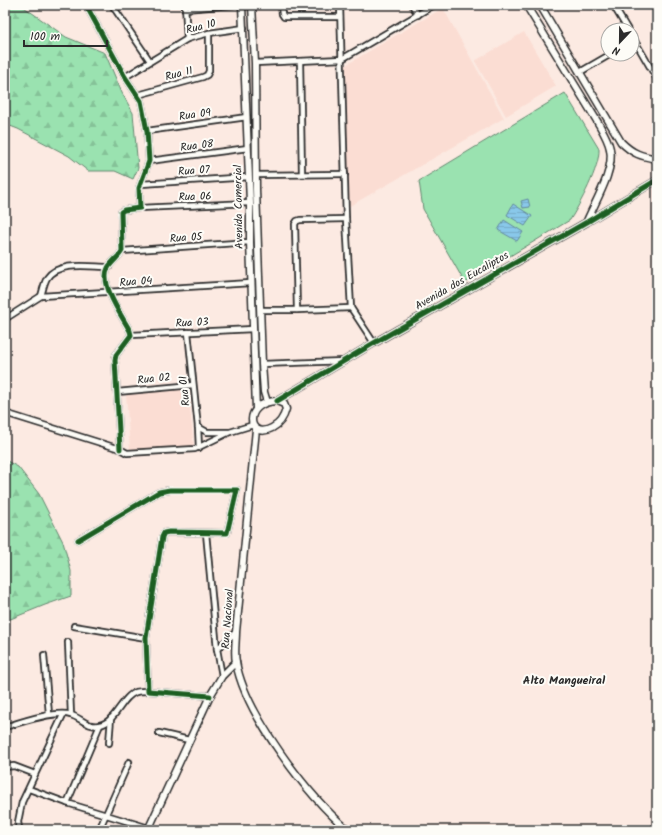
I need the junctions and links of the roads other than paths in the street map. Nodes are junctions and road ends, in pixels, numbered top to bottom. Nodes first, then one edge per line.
1 (86, 5) edge
2 (112, 5) edge
3 (232, 5) edge
4 (242, 5) edge
5 (252, 5) edge
6 (281, 5) edge
7 (340, 5) edge
8 (412, 5) edge
9 (434, 5) edge
10 (526, 5) edge
11 (540, 5) edge
12 (613, 5) edge
13 (185, 7) edge
14 (418, 15) junction
15 (340, 17) junction
16 (623, 22) edge
17 (244, 28) junction
18 (209, 33) junction
19 (187, 39) junction
20 (640, 50) edge
21 (342, 59) junction
22 (600, 60) edge
23 (150, 61) junction
24 (300, 61) junction
25 (255, 63) junction
26 (580, 72) junction
27 (125, 77) junction
28 (657, 78) edge
29 (138, 95) junction
30 (606, 116) junction
31 (246, 117) junction
32 (597, 121) junction
33 (147, 131) junction
34 (248, 148) junction
35 (256, 159) junction
36 (657, 159) edge
37 (248, 160) junction
38 (149, 161) junction
39 (302, 174) junction
40 (345, 174) junction
41 (256, 175) junction
42 (249, 177) junction
43 (657, 180) edge
44 (140, 184) junction
45 (256, 189) junction
46 (250, 190) junction
47 (250, 203) junction
48 (140, 208) junction
49 (346, 219) junction
50 (586, 222) junction
51 (250, 242) junction
52 (122, 251) junction
53 (108, 267) junction
54 (251, 283) junction
55 (108, 293) junction
56 (41, 296) junction
57 (351, 308) junction
58 (261, 310) junction
59 (297, 310) junction
60 (5, 319) edge
61 (253, 329) junction
62 (188, 332) junction
63 (131, 335) junction
64 (374, 343) junction
65 (345, 361) junction
66 (262, 364) junction
67 (194, 384) junction
68 (295, 391) junction
69 (117, 392) junction
70 (277, 401) junction
71 (267, 402) junction
72 (256, 409) junction
73 (286, 409) junction
74 (5, 413) edge
75 (198, 427) junction
76 (254, 427) junction
77 (230, 432) junction
78 (264, 432) junction
79 (254, 445) junction
80 (120, 448) junction
81 (199, 448) junction
82 (206, 533) junction
83 (78, 540) dead end
84 (74, 626) dead end
85 (236, 632) junction
86 (146, 638) junction
87 (68, 642) dead end
88 (217, 649) junction
89 (44, 655) dead end
90 (236, 662) junction
91 (222, 676) junction
92 (148, 691) junction
93 (210, 696) junction
94 (49, 714) junction
95 (63, 715) junction
96 (71, 715) junction
97 (112, 718) junction
98 (100, 725) junction
99 (5, 727) edge
100 (159, 733) dead end
101 (189, 740) junction
102 (109, 743) dead end
103 (129, 762) dead end
104 (5, 767) edge
105 (35, 774) junction
106 (29, 789) junction
107 (67, 803) junction
108 (106, 815) junction
109 (19, 828) dead end
110 (148, 829) edge
111 (99, 830) edge
112 (348, 830) edge

1 - 27 street
2 - 23 street
3 - 13 street
4 - 17 street, Avenida Comercial
5 - 25 street, Avenida Comercial
6 - 15 street
7 - 15 street
8 - 14 street
9 - 14 street
10 - 32 street
11 - 26 street
12 - 16 street
13 - 19 street
14 - 21 street
15 - 21 street
17 - 18 street, Rua 10
17 - 31 street, Avenida Comercial
18 - 19 street, Rua 10
18 - 29 street, Rua 11
19 - 23 street, Rua 10
20 - 28 street
21 - 24 street
21 - 40 street
22 - 26 street
23 - 27 street, Rua 10
24 - 25 street
24 - 39 street
25 - 35 street, Avenida Comercial
26 - 30 street
27 - 29 street
29 - 33 street
30 - 32 street
30 - 36 street
31 - 33 street, Rua 09
31 - 34 street, Avenida Comercial
32 - 50 street
33 - 38 street
34 - 37 street, Avenida Comercial
34 - 38 street, Rua 08
35 - 37 street
35 - 41 street, Avenida Comercial
37 - 42 street, Avenida Comercial
38 - 44 street
39 - 40 street
39 - 41 street
40 - 49 street
41 - 45 street, Avenida Comercial
42 - 44 street, Rua 07
42 - 46 street, Avenida Comercial
43 - 50 street, Avenida dos Eucaliptos
44 - 48 street
45 - 46 street
45 - 58 street, Avenida Comercial
46 - 47 street, Avenida Comercial
47 - 48 street, Rua 06
47 - 51 street, Avenida Comercial
48 - 52 street, Rua 06
49 - 57 street
49 - 59 street
50 - 64 street, Avenida dos Eucaliptos
51 - 52 street, Rua 05
51 - 54 street, Avenida Comercial
52 - 53 street
53 - 55 street
53 - 56 street
54 - 55 street, Rua 04
54 - 61 street, Avenida Comercial
55 - 56 street, Rua 04
55 - 63 street
56 - 60 street
57 - 59 street
57 - 64 street
58 - 59 street
58 - 66 street, Avenida Comercial
61 - 62 street, Rua 03
61 - 72 street, Avenida Comercial
62 - 63 street, Rua 03
62 - 67 street, Rua 01
63 - 69 street
64 - 65 street, Avenida dos Eucaliptos
65 - 66 street
65 - 68 street, Avenida dos Eucaliptos
66 - 71 street, Avenida Comercial
67 - 69 street, Rua 02
67 - 75 street, Rua 01
68 - 70 street, Avenida dos Eucaliptos
68 - 73 street
69 - 80 street
70 - 71 street
70 - 73 street
71 - 72 street
72 - 76 street
73 - 78 street
74 - 80 street
75 - 77 street
75 - 81 street, Rua 01
76 - 77 street
76 - 78 street
76 - 79 street, Rua Nacional
77 - 81 street
78 - 79 street
79 - 85 street, Rua Nacional
80 - 81 street
82 - 83 street
82 - 86 street
82 - 88 street
84 - 86 street
85 - 88 street
85 - 90 street, Rua Nacional
86 - 92 street
87 - 96 street
88 - 91 street
89 - 94 street
90 - 91 street
90 - 112 street, Rua Nacional
91 - 93 street
92 - 93 street
92 - 97 street
93 - 101 street
94 - 95 street
94 - 99 street
95 - 96 street
95 - 105 street
96 - 98 street
97 - 98 street
97 - 102 street
98 - 107 street
100 - 101 street
101 - 110 street
103 - 108 street
104 - 105 street
105 - 106 street
106 - 107 street
106 - 109 street
107 - 108 street
108 - 110 street
108 - 111 street

